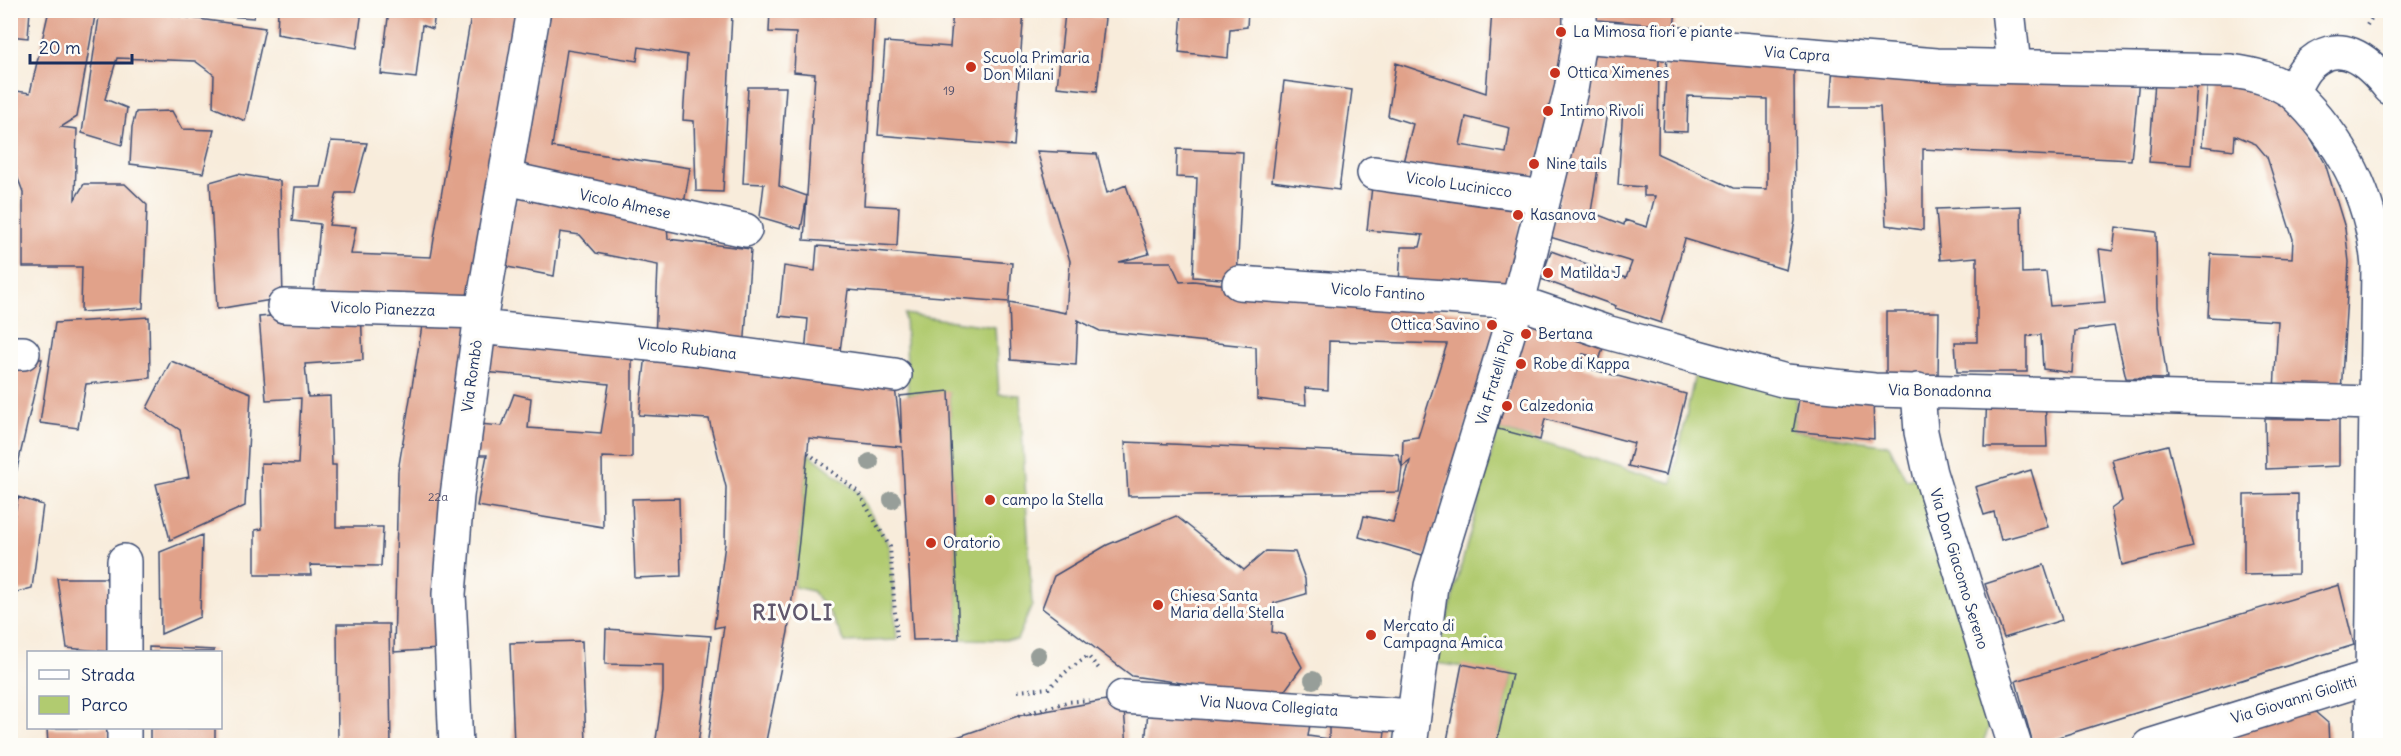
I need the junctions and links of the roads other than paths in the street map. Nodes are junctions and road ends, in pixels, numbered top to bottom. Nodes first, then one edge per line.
1 (534, 10) edge
2 (2008, 10) edge
3 (1580, 23) edge
4 (2014, 66) junction
5 (2391, 88) edge
6 (2292, 92) junction
7 (1374, 173) dead end
8 (506, 178) junction
9 (1544, 197) junction
10 (2377, 199) edge
11 (745, 230) dead end
12 (1239, 283) dead end
13 (1518, 302) junction
14 (284, 306) dead end
15 (480, 319) junction
16 (895, 375) dead end
17 (1918, 390) junction
18 (2374, 403) junction
19 (124, 561) dead end
20 (124, 651) edge
21 (2370, 677) junction
22 (1123, 697) road end
23 (124, 729) edge
24 (1412, 731) edge
25 (124, 746) edge
26 (456, 746) edge
27 (2014, 746) edge
28 (2149, 746) edge
29 (2371, 746) edge

1 - 8 street, Via Rombò
2 - 4 street
3 - 4 street, Via Capra
3 - 9 street, Via Fratelli Piol
4 - 6 street, Via Capra
5 - 6 street
6 - 10 street, Via Capra
7 - 9 street, Vicolo Lucinicco
8 - 11 street, Vicolo Almese
8 - 15 street, Via Rombò
9 - 13 street, Via Fratelli Piol
10 - 18 street, Via Capra
12 - 13 street, Vicolo Fantino
13 - 17 street, Via Bonadonna
13 - 24 street, Via Fratelli Piol
14 - 15 street, Vicolo Pianezza
15 - 16 street, Vicolo Rubiana
15 - 26 street, Via Rombò
17 - 18 street, Via Bonadonna
17 - 27 street, Via Don Giacomo Sereno
18 - 21 street, Via Capra
19 - 20 street
21 - 28 street, Via Giovanni Giolitti
21 - 29 street, Via Capra
22 - 24 street, Via Nuova Collegiata
23 - 25 street

